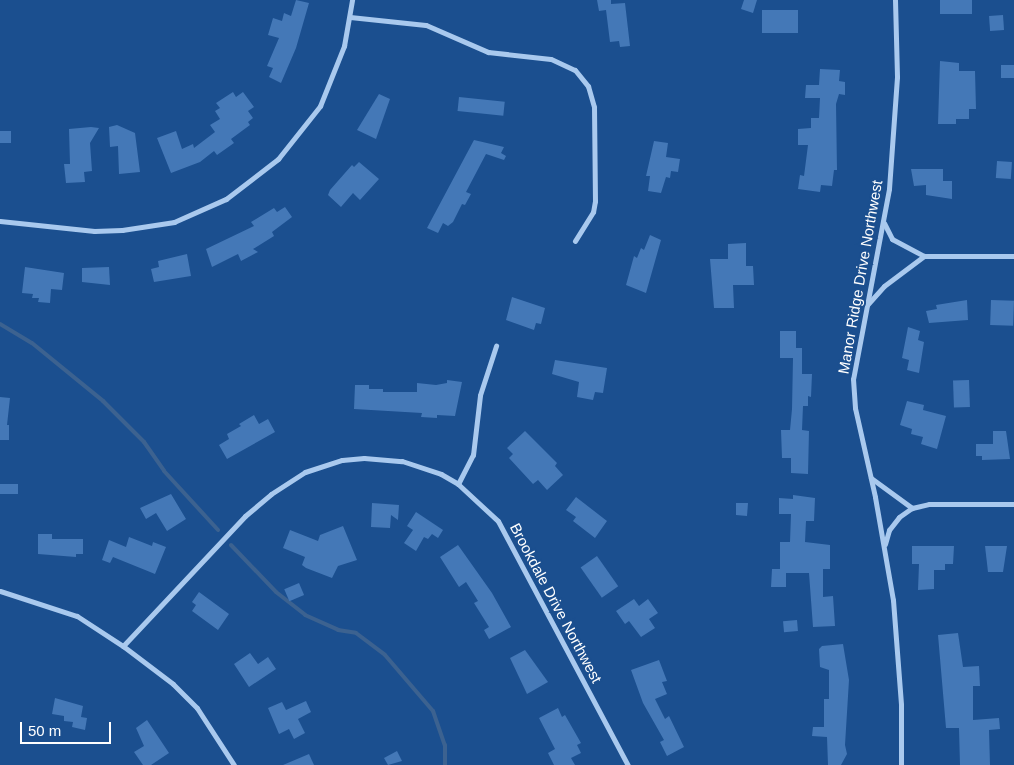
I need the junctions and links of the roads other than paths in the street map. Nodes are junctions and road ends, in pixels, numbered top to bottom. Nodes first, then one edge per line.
1 (352, 0) edge
2 (895, 0) edge
3 (350, 17) junction
4 (0, 221) edge
5 (884, 223) junction
6 (574, 241) dead end
7 (924, 256) junction
8 (1014, 256) edge
9 (866, 306) junction
10 (496, 346) dead end
11 (871, 478) junction
12 (458, 484) junction
13 (1014, 504) edge
14 (912, 508) junction
15 (885, 546) junction
16 (0, 591) edge
17 (123, 646) junction
18 (234, 765) edge
19 (628, 765) edge
20 (900, 765) edge

1 - 3 street
2 - 5 street, Manor Ridge Drive Northwest
3 - 4 street
3 - 6 street
5 - 7 street
5 - 9 street, Manor Ridge Drive Northwest
7 - 8 street
7 - 9 street
9 - 11 street, Manor Ridge Drive Northwest
10 - 12 street
11 - 14 street
11 - 15 street, Manor Ridge Drive Northwest
12 - 17 street, Brookdale Drive Northwest
12 - 19 street, Brookdale Drive Northwest
13 - 14 street
14 - 15 street
15 - 20 street, Manor Ridge Drive Northwest
16 - 17 street
17 - 18 street

